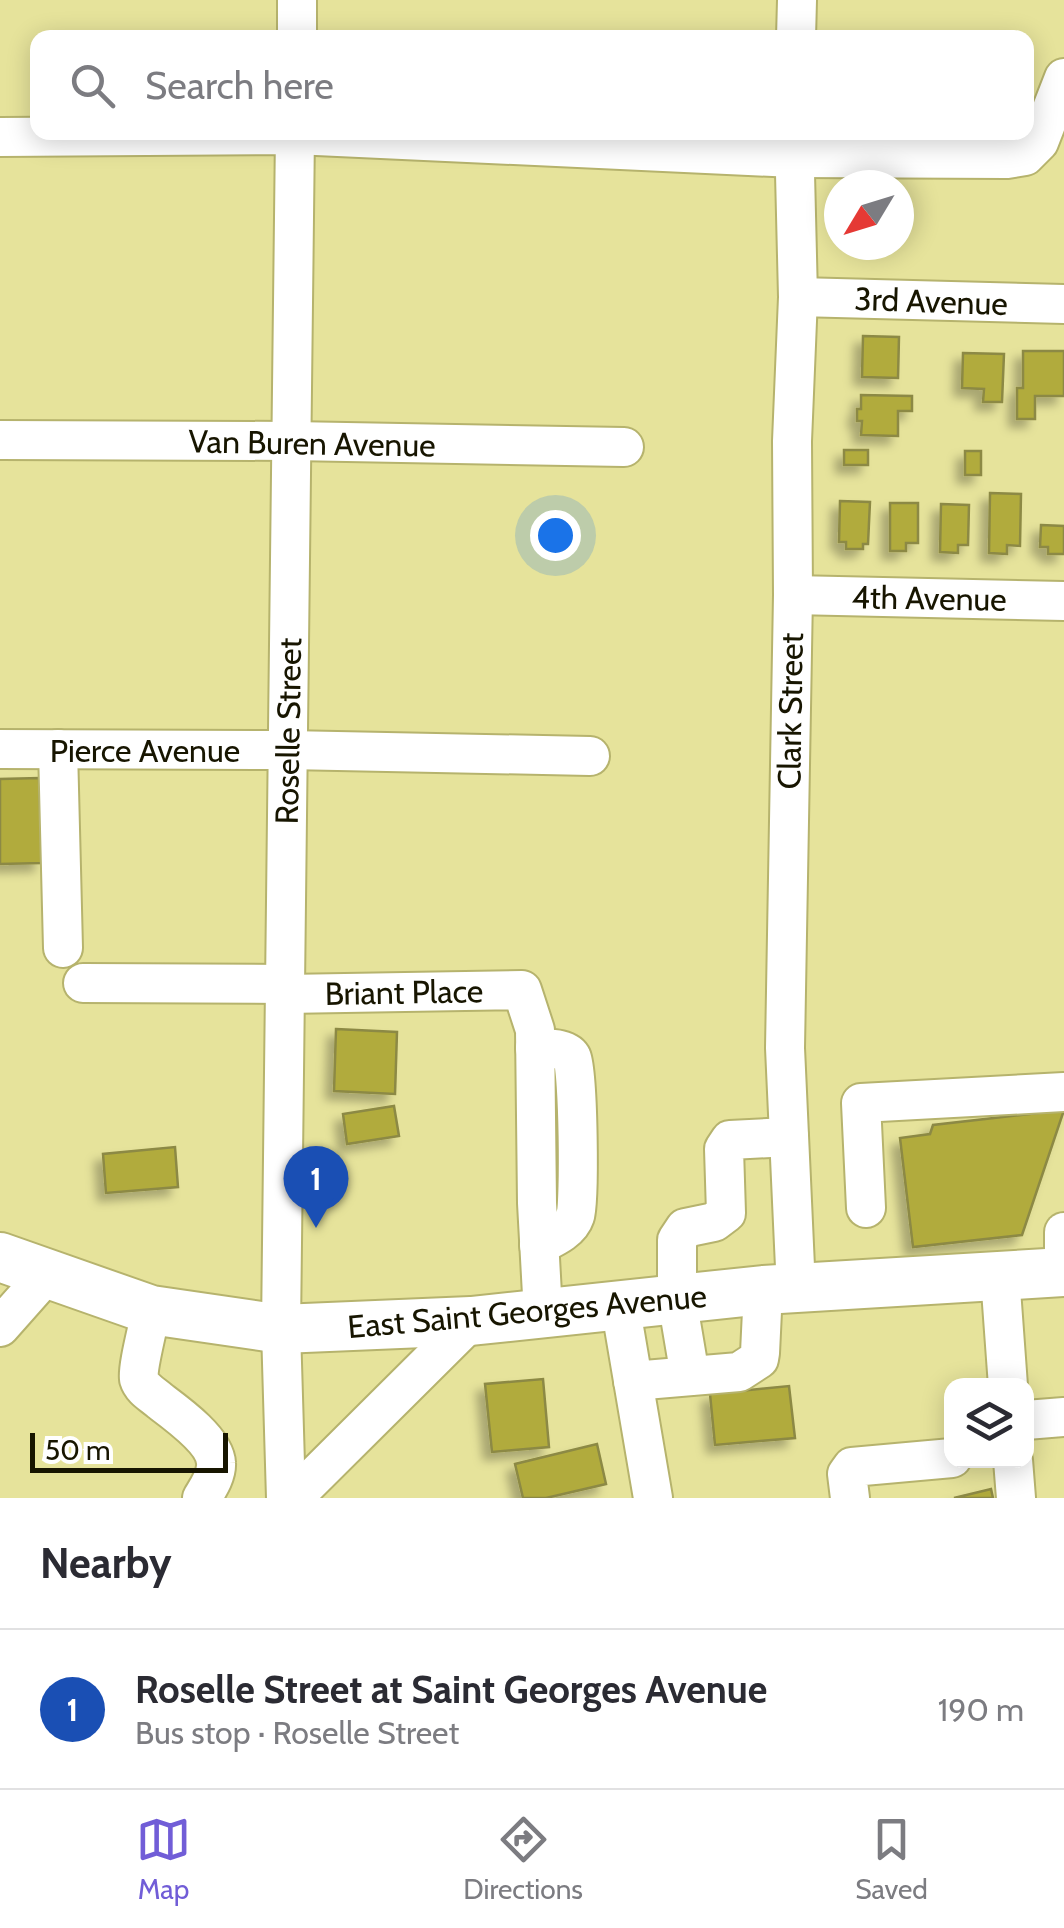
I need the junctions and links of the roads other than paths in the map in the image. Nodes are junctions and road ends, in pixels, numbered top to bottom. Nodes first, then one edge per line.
1 (297, 0) edge
2 (797, 0) edge
3 (296, 30) edge
4 (796, 30) edge
5 (1064, 78) edge
6 (0, 137) edge
7 (30, 137) edge
8 (296, 140) edge
9 (568, 140) edge
10 (794, 145) edge
11 (798, 297) junction
12 (1064, 304) edge
13 (0, 440) edge
14 (292, 441) junction
15 (624, 448) dead end
16 (793, 595) junction
17 (1064, 601) edge
18 (0, 749) edge
19 (58, 749) junction
20 (288, 750) junction
21 (590, 756) dead end
22 (63, 948) dead end
23 (83, 983) dead end
24 (285, 989) junction
25 (1064, 1092) edge
26 (789, 1137) junction
27 (866, 1208) dead end
28 (1064, 1232) edge
29 (0, 1257) edge
30 (1064, 1261) edge
31 (1064, 1272) edge
32 (47, 1274) junction
33 (1000, 1276) junction
34 (780, 1290) junction
35 (677, 1299) junction
36 (620, 1304) junction
37 (152, 1310) junction
38 (543, 1312) junction
39 (471, 1321) junction
40 (0, 1327) edge
41 (281, 1329) junction
42 (690, 1376) junction
43 (1007, 1378) edge
44 (633, 1382) junction
45 (1064, 1417) edge
46 (1034, 1419) edge
47 (944, 1459) edge
48 (1014, 1468) edge
49 (202, 1498) edge
50 (286, 1498) edge
51 (294, 1498) edge
52 (653, 1498) edge
53 (850, 1498) edge
54 (1016, 1498) edge

1 - 3 street
2 - 4 street
5 - 10 street
6 - 7 street
8 - 14 street, Roselle Street
9 - 10 street
10 - 11 street, Clark Street
11 - 12 street, 3rd Avenue
11 - 16 street, Clark Street
13 - 14 street, Van Buren Avenue
14 - 15 street, Van Buren Avenue
14 - 20 street, Roselle Street
16 - 17 street, 4th Avenue
16 - 26 street, Clark Street
18 - 19 street, Pierce Avenue
19 - 20 street, Pierce Avenue
19 - 22 street
20 - 21 street, Pierce Avenue
20 - 24 street, Roselle Street
23 - 24 street, Briant Place
24 - 38 street, Briant Place
24 - 41 street, Roselle Street
25 - 27 street
26 - 34 street, Clark Street
26 - 35 street
28 - 30 street
29 - 32 main road, East Saint Georges Avenue
31 - 33 main road, East Saint Georges Avenue
32 - 37 main road, East Saint Georges Avenue
32 - 40 street
33 - 34 main road, East Saint Georges Avenue
33 - 43 street
34 - 35 main road, East Saint Georges Avenue
34 - 42 street, Clark Street
35 - 36 main road, East Saint Georges Avenue
35 - 42 street
36 - 38 main road, East Saint Georges Avenue
36 - 44 street
37 - 41 main road, East Saint Georges Avenue
37 - 49 street
38 - 39 main road, East Saint Georges Avenue
39 - 41 main road, East Saint Georges Avenue
39 - 51 street
41 - 50 street, Roselle Street
42 - 44 street
44 - 52 street
45 - 46 street
47 - 53 street
48 - 54 street

